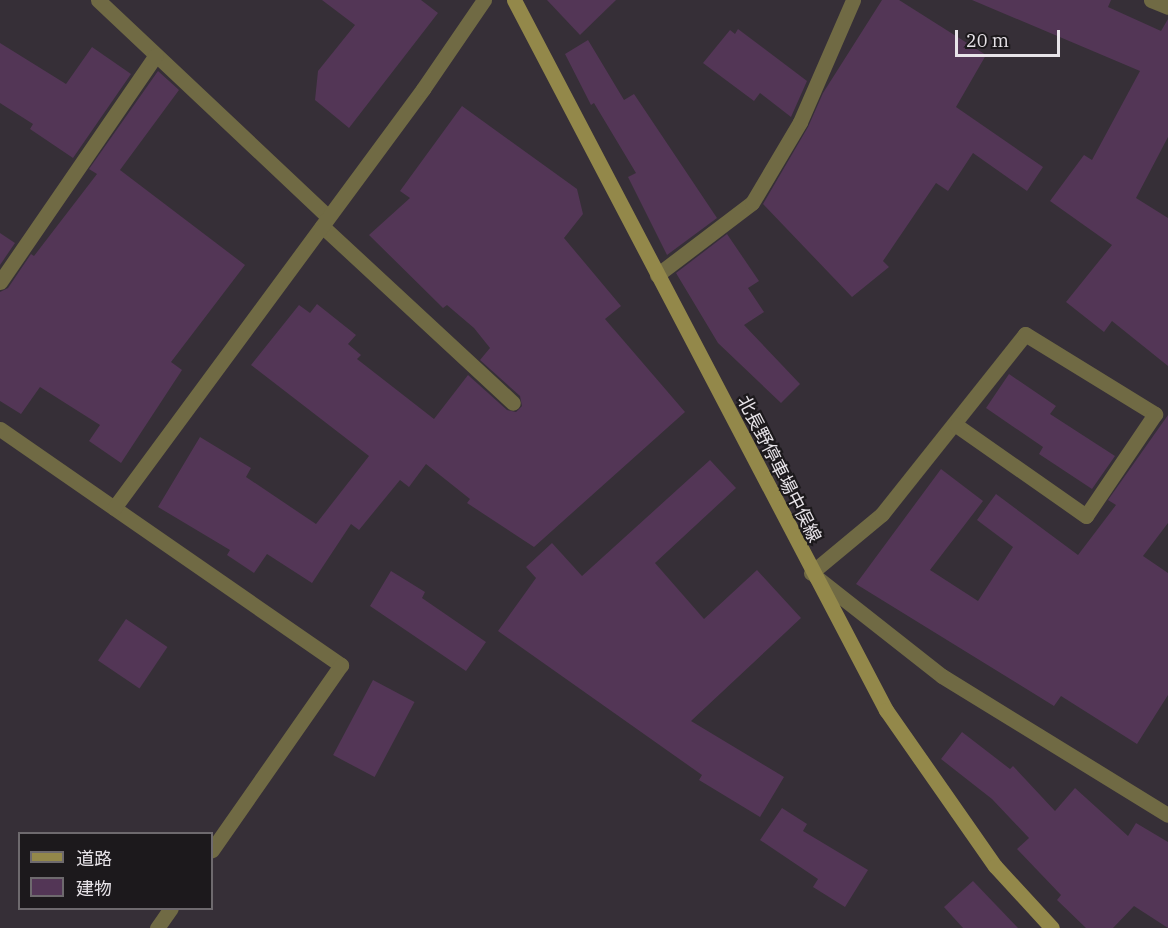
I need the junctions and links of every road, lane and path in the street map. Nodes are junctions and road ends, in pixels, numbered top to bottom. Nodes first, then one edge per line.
1 (98, 0) edge
2 (483, 0) edge
3 (514, 0) edge
4 (854, 0) edge
5 (1151, 0) edge
6 (1168, 7) edge
7 (156, 55) junction
8 (325, 222) junction
9 (657, 275) junction
10 (0, 282) edge
11 (513, 403) dead end
12 (956, 425) junction
13 (0, 429) edge
14 (114, 508) junction
15 (811, 573) junction
16 (1168, 815) edge
17 (213, 849) edge
18 (170, 910) edge
19 (157, 928) edge
20 (1052, 928) edge

1 - 7 street
2 - 8 street
3 - 9 main road, 北長野停車場中俣線
4 - 9 street
5 - 6 street
7 - 8 street
7 - 10 street
8 - 11 street
8 - 14 street
9 - 15 main road, 北長野停車場中俣線
12 - 12 street
12 - 15 street
13 - 14 street
14 - 17 street
15 - 16 street
15 - 20 main road, 北長野停車場中俣線
18 - 19 street

